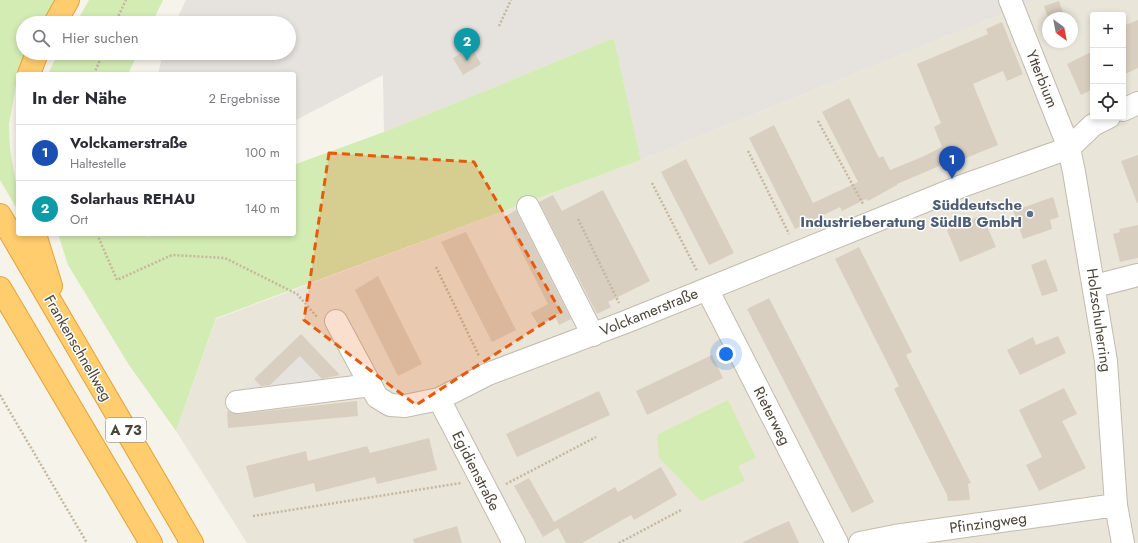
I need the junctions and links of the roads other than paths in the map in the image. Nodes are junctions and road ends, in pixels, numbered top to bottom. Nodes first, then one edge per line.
1 (68, 0) edge
2 (1012, 4) edge
3 (59, 16) edge
4 (34, 60) edge
5 (30, 72) edge
6 (1138, 102) edge
7 (1126, 108) edge
8 (1103, 120) edge
9 (1069, 148) junction
10 (528, 207) dead end
11 (0, 216) edge
12 (36, 236) edge
13 (1138, 275) edge
14 (1095, 286) junction
15 (0, 288) edge
16 (707, 289) junction
17 (0, 308) edge
18 (60, 318) junction
19 (336, 321) road end
20 (593, 335) junction
21 (46, 366) junction
22 (371, 385) junction
23 (439, 399) junction
24 (237, 402) dead end
25 (1116, 505) junction
26 (896, 540) edge
27 (151, 543) edge
28 (192, 543) edge
29 (514, 543) edge
30 (837, 543) edge
31 (860, 543) edge
32 (1123, 543) edge

1 - 3 highway
2 - 9 street, Ytterbium
4 - 5 highway
6 - 7 street
8 - 9 street
9 - 14 street, Holzschuherring
9 - 16 street, Volckamerstraße
10 - 20 street
11 - 18 highway, Frankenschnellweg / A 73
12 - 18 highway
13 - 14 street
14 - 25 street, Holzschuherring
15 - 21 highway, A 73
16 - 20 street, Volckamerstraße
16 - 30 street, Rieterweg
17 - 21 highway
18 - 28 highway, Frankenschnellweg / A 73
19 - 22 street, Volckamerstraße
20 - 23 street, Volckamerstraße
21 - 27 highway, A 73
22 - 23 street, Volckamerstraße
22 - 24 street
23 - 29 street, Egidienstraße
25 - 26 street, Pfinzingweg
25 - 32 street, Holzschuherring
26 - 31 street, Pfinzingweg

